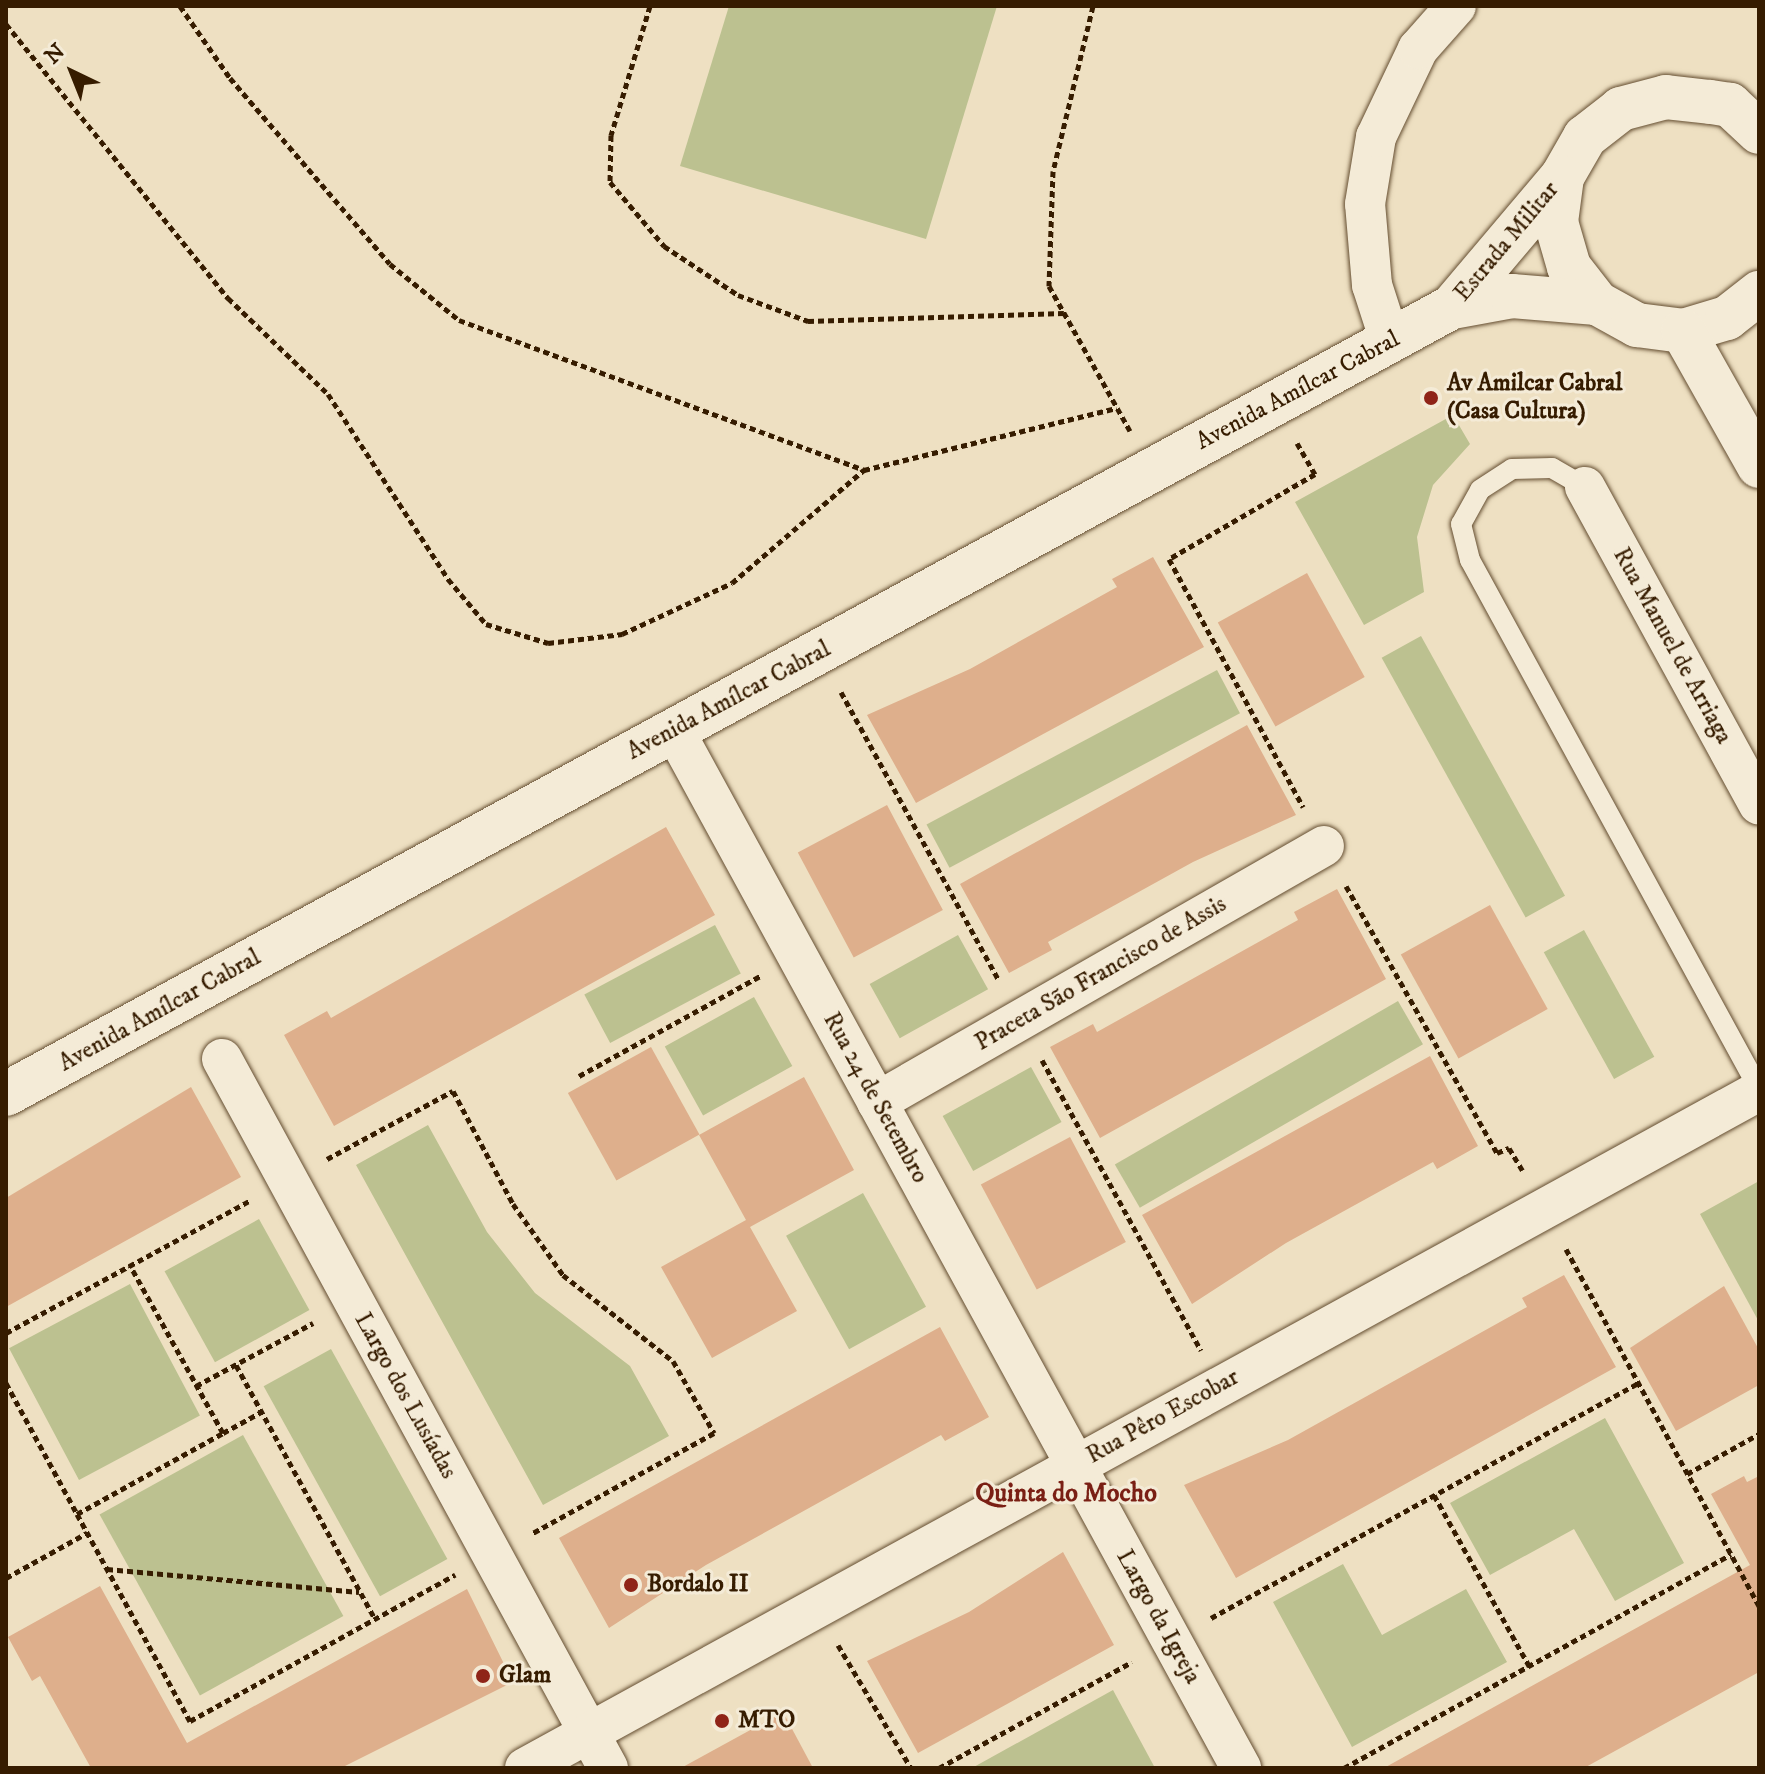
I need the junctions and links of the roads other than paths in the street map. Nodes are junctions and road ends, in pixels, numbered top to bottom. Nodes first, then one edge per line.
1 (1456, 6) edge
2 (1749, 114) edge
3 (1562, 177) junction
4 (1759, 293) edge
5 (1597, 303) junction
6 (1452, 307) junction
7 (1683, 331) junction
8 (1390, 341) junction
9 (1759, 466) edge
10 (1585, 487) joint
11 (674, 730) junction
12 (1759, 805) edge
13 (1324, 846) road end
14 (222, 1059) dead end
15 (1759, 1090) edge
16 (6, 1094) edge
17 (877, 1102) junction
18 (1075, 1465) junction
19 (588, 1733) junction
20 (525, 1768) edge
21 (608, 1768) edge
22 (1241, 1768) edge

1 - 8 street
2 - 3 street
3 - 5 street
3 - 6 street, Estrada Militar
4 - 7 street
5 - 6 street, Estrada Militar
5 - 7 street
6 - 8 street, Avenida Amílcar Cabral
7 - 9 street
8 - 11 street, Avenida Amílcar Cabral
10 - 12 street, Rua Manuel de Arriaga
10 - 15 lane
11 - 16 street, Avenida Amílcar Cabral
11 - 17 street, Rua 24 de Setembro
13 - 17 street, Praceta São Francisco de Assis
14 - 19 street, Largo dos Lusíadas
15 - 18 street, Rua Pêro Escobar
17 - 18 street, Rua 24 de Setembro
18 - 19 street, Rua Pêro Escobar
18 - 22 street, Largo da Igreja
19 - 20 street, Rua Pêro Escobar
19 - 21 street, Largo dos Lusíadas

